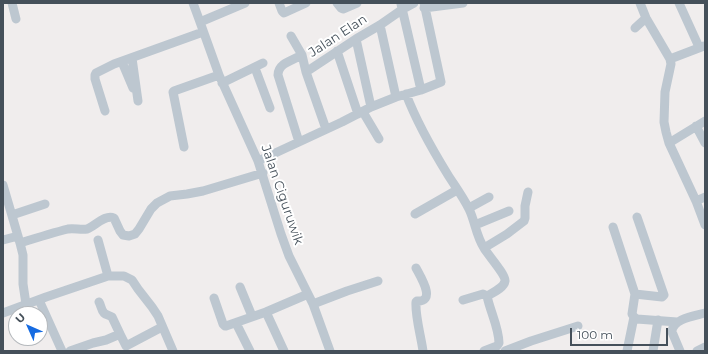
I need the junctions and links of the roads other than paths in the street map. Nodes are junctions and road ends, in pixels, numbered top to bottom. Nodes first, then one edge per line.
1 (12, 3) edge
2 (193, 3) edge
3 (245, 3) edge
4 (279, 3) edge
5 (306, 3) edge
6 (336, 3) edge
7 (357, 3) edge
8 (414, 3) edge
9 (457, 3) edge
10 (464, 3) edge
11 (640, 3) edge
12 (679, 3) edge
13 (436, 4) edge
14 (424, 5) edge
15 (402, 6) edge
16 (16, 18) dead end
17 (646, 18) junction
18 (200, 22) junction
19 (380, 25) junction
20 (635, 28) dead end
21 (203, 32) junction
22 (290, 36) dead end
23 (356, 39) junction
24 (702, 47) edge
25 (337, 51) junction
26 (302, 55) junction
27 (132, 58) junction
28 (670, 59) junction
29 (122, 62) junction
30 (306, 72) junction
31 (220, 79) junction
32 (421, 90) junction
33 (406, 94) junction
34 (396, 97) junction
35 (270, 108) dead end
36 (105, 111) dead end
37 (364, 111) junction
38 (705, 121) edge
39 (696, 126) junction
40 (326, 129) junction
41 (379, 139) dead end
42 (298, 142) junction
43 (669, 142) junction
44 (705, 143) edge
45 (184, 147) dead end
46 (258, 161) junction
47 (263, 173) junction
48 (3, 185) edge
49 (457, 190) junction
50 (528, 192) dead end
51 (489, 197) dead end
52 (705, 197) edge
53 (696, 201) junction
54 (45, 204) dead end
55 (469, 208) junction
56 (509, 211) dead end
57 (415, 214) dead end
58 (12, 215) junction
59 (637, 217) dead end
60 (475, 225) junction
61 (705, 225) edge
62 (613, 227) dead end
63 (3, 240) edge
64 (19, 240) junction
65 (98, 240) dead end
66 (484, 248) junction
67 (416, 268) dead end
68 (108, 276) junction
69 (378, 281) dead end
70 (240, 287) dead end
71 (308, 294) junction
72 (635, 294) junction
73 (487, 296) junction
74 (214, 298) dead end
75 (38, 300) junction
76 (463, 300) dead end
77 (99, 302) dead end
78 (26, 304) junction
79 (313, 304) junction
80 (266, 312) junction
81 (3, 313) edge
82 (705, 313) edge
83 (252, 316) junction
84 (634, 317) junction
85 (658, 320) junction
86 (236, 322) junction
87 (675, 324) junction
88 (578, 326) dead end
89 (162, 327) junction
90 (120, 334) junction
91 (655, 336) junction
92 (705, 347) edge
93 (125, 348) edge
94 (497, 349) edge
95 (62, 351) edge
96 (70, 351) edge
97 (173, 351) edge
98 (250, 351) edge
99 (284, 351) edge
100 (330, 351) edge
101 (423, 351) edge
102 (484, 351) edge
103 (506, 351) edge
104 (627, 351) edge
105 (653, 351) edge
106 (680, 351) edge
107 (697, 351) edge

1 - 16 street
2 - 18 street, Jalan Ciguruwik
3 - 18 street
4 - 5 street
6 - 7 street
8 - 15 street, Jalan Elan
9 - 10 street
9 - 13 street
11 - 17 street
12 - 24 street
13 - 14 street
14 - 32 street
15 - 19 street, Jalan Elan
15 - 32 street
17 - 20 street
17 - 28 street
18 - 21 street, Jalan Ciguruwik
19 - 23 street, Jalan Elan
19 - 34 street
21 - 27 street
21 - 31 street, Jalan Ciguruwik
22 - 26 street
23 - 25 street, Jalan Elan
23 - 37 street
24 - 28 street
25 - 30 street, Jalan Elan
25 - 37 street
26 - 30 street
26 - 42 street
27 - 29 street
27 - 29 street
28 - 43 street
29 - 36 street
30 - 40 street, Jalan Elan
31 - 35 street
31 - 45 street
31 - 46 street, Jalan Ciguruwik
32 - 33 street
33 - 34 street
33 - 49 street
34 - 37 street
37 - 40 street
37 - 41 street
38 - 39 street
39 - 43 street
39 - 44 street
40 - 42 street
42 - 46 street
43 - 53 street
46 - 47 street, Jalan Ciguruwik
47 - 64 street
47 - 71 street, Jalan Ciguruwik
48 - 58 street
49 - 55 street
49 - 57 street
50 - 66 street
51 - 55 street
52 - 53 street
53 - 61 street
54 - 58 street
55 - 60 street
56 - 60 street
58 - 64 street
59 - 72 street
60 - 66 street
62 - 72 street
63 - 64 street
64 - 78 street
65 - 68 street
66 - 73 street
67 - 101 street
68 - 75 street
68 - 89 street
69 - 79 street
70 - 83 street
71 - 79 street, Jalan Ciguruwik
71 - 80 street
72 - 84 street
73 - 76 street
73 - 94 street
74 - 86 street
75 - 78 street
75 - 95 street
77 - 90 street
78 - 81 street
79 - 100 street, Jalan Ciguruwik
80 - 83 street
80 - 99 street
82 - 87 street
83 - 86 street
84 - 85 street
84 - 104 street
85 - 87 street
85 - 91 street
86 - 98 street
87 - 91 street
87 - 106 street
88 - 103 street
89 - 93 street
89 - 97 street
90 - 93 street
90 - 96 street
91 - 105 street
92 - 107 street
94 - 102 street

